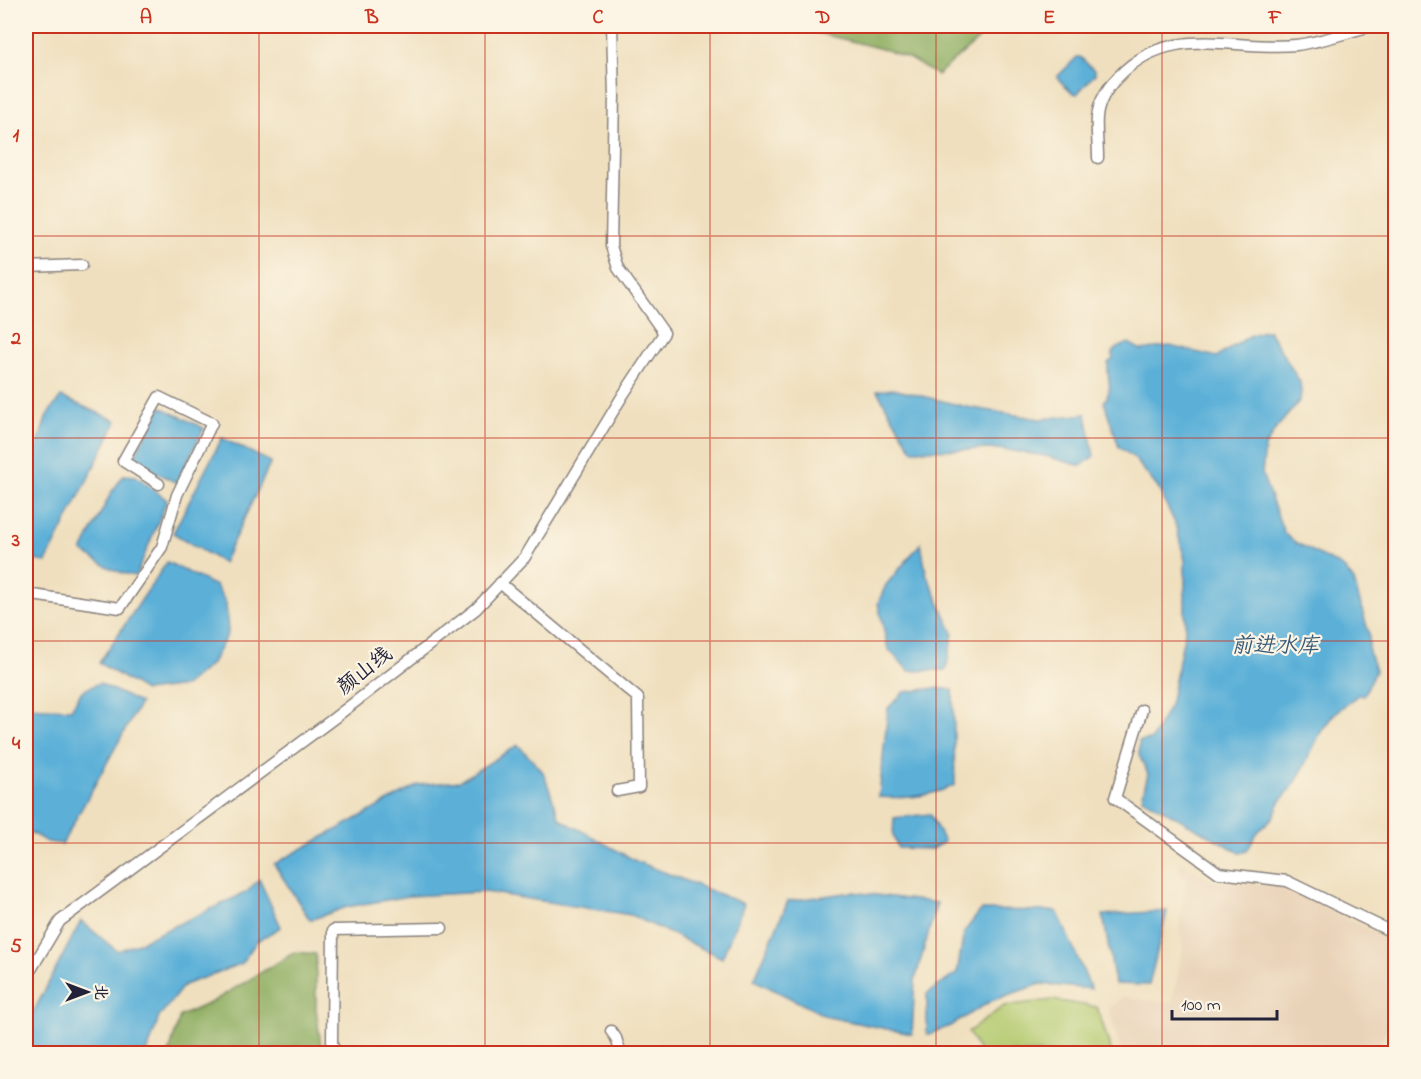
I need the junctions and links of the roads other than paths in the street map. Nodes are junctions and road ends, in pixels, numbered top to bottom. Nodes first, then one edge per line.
1 (612, 26) edge
2 (1372, 26) edge
3 (1098, 158) dead end
4 (82, 265) dead end
5 (26, 267) edge
6 (159, 484) dead end
7 (500, 583) junction
8 (26, 594) edge
9 (1142, 710) dead end
10 (617, 791) dead end
11 (442, 928) dead end
12 (1395, 934) edge
13 (26, 978) edge
14 (611, 1031) dead end
15 (337, 1053) edge
16 (621, 1053) edge

1 - 7 street, 颜山线
2 - 3 street
4 - 5 street
6 - 8 street
7 - 10 street
7 - 13 street, 颜山线
9 - 12 street
11 - 15 street
14 - 16 street

